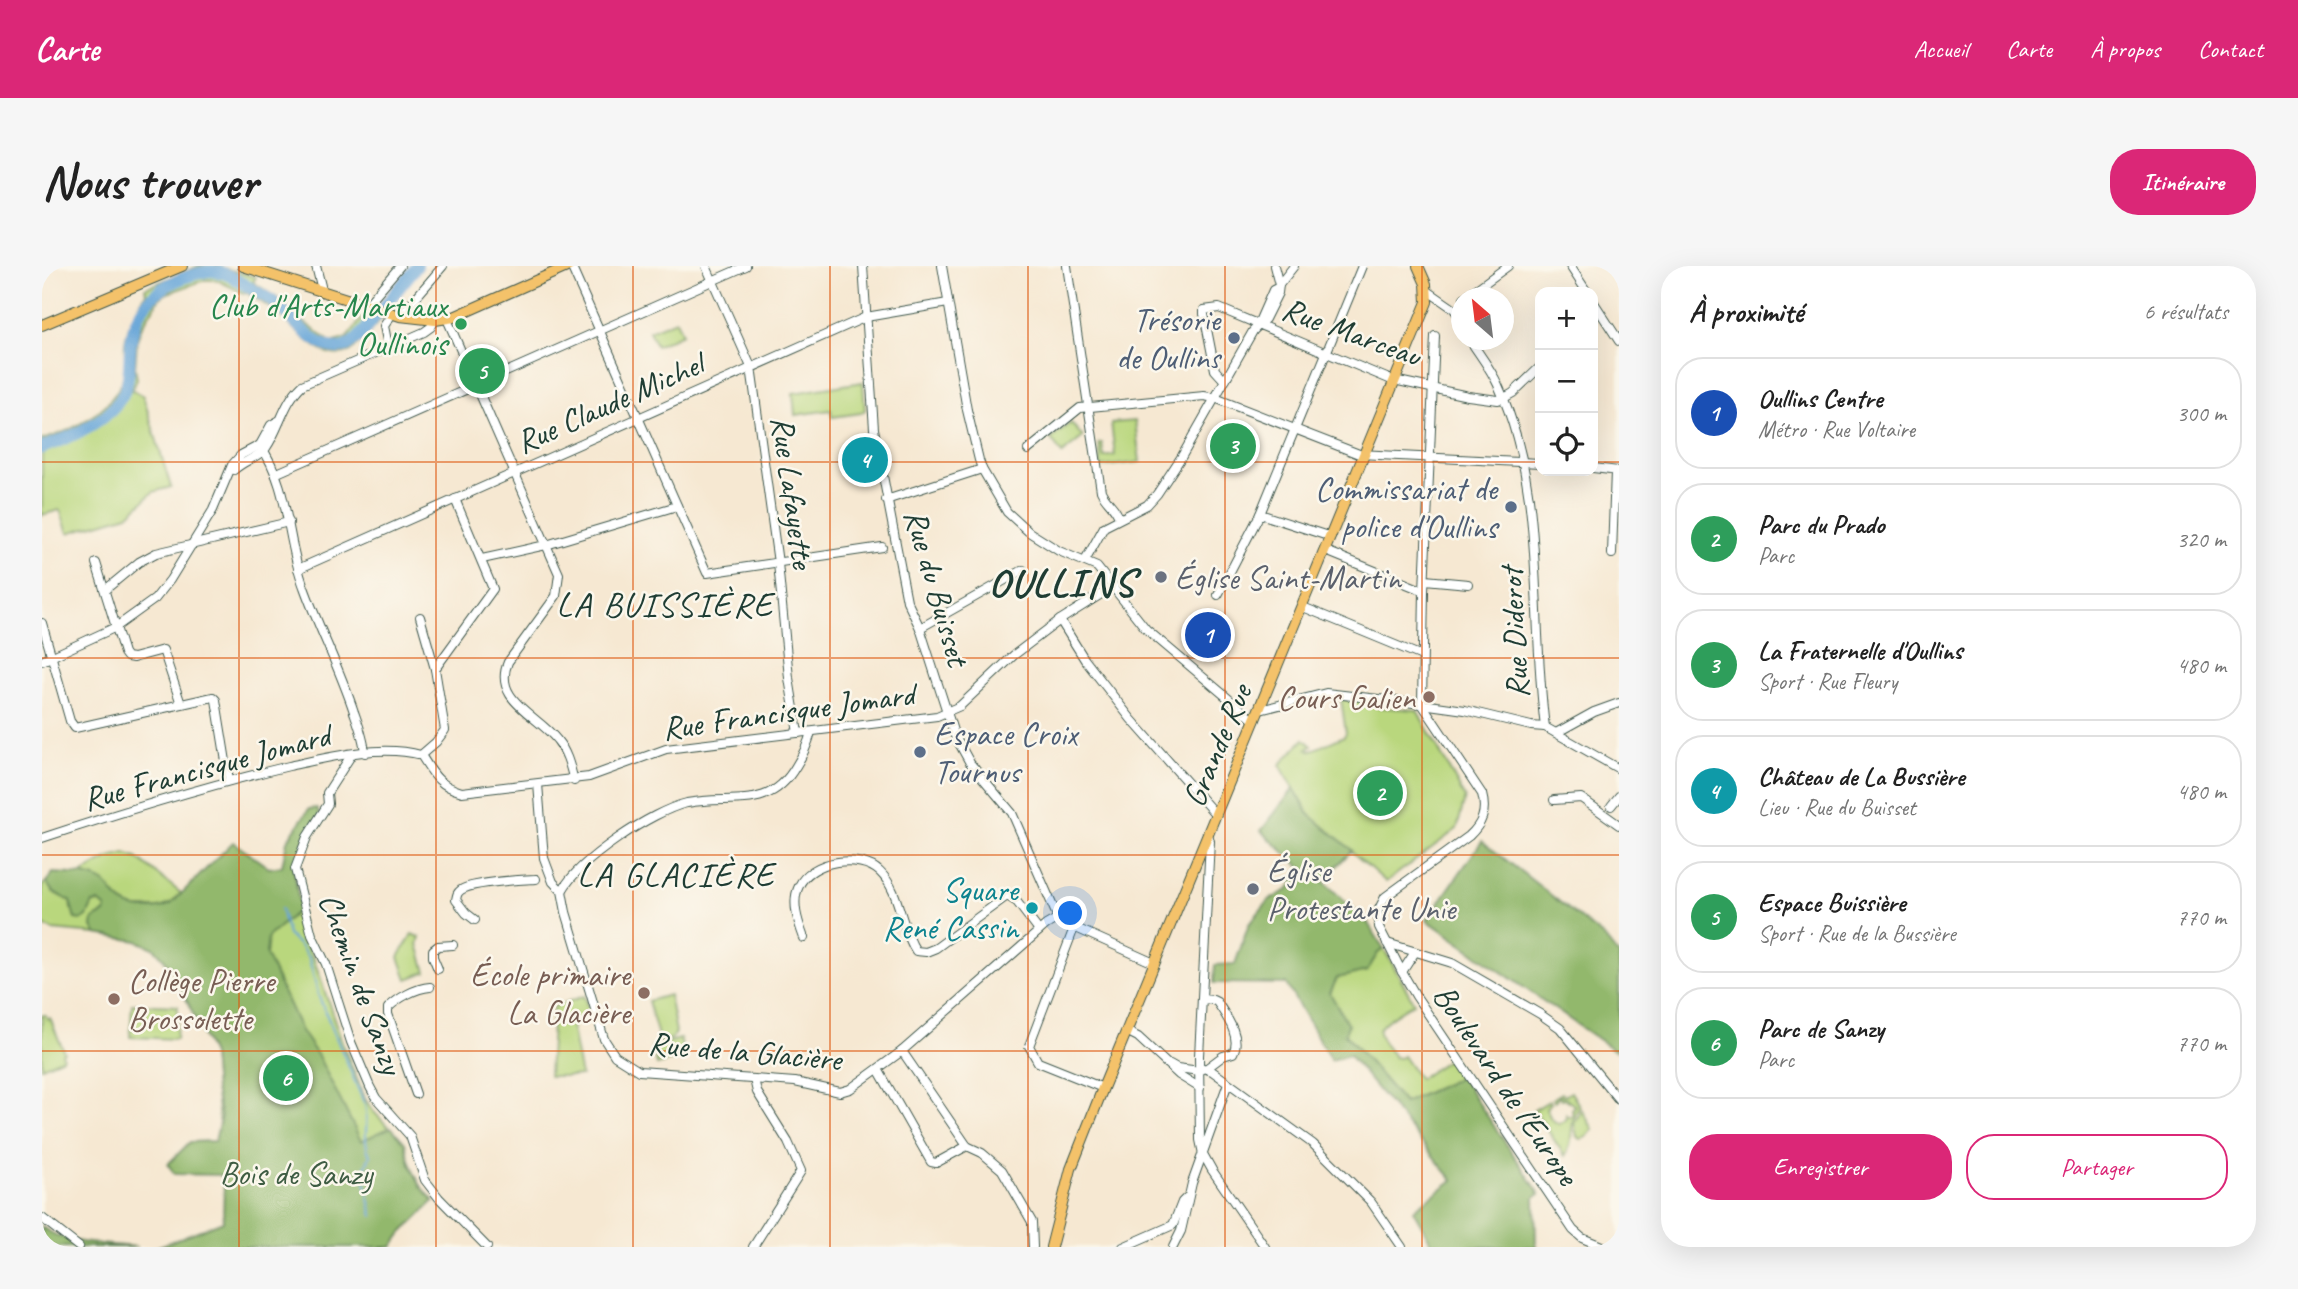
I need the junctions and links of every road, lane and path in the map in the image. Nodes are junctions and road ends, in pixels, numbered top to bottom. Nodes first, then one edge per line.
1 (181, 266) edge
2 (243, 266) edge
3 (317, 266) edge
4 (400, 266) edge
5 (443, 266) edge
6 (570, 266) edge
7 (746, 266) edge
8 (863, 266) edge
9 (942, 266) edge
10 (1067, 266) edge
11 (1274, 266) edge
12 (1294, 266) edge
13 (1362, 266) edge
14 (1508, 266) edge
15 (1570, 266) edge
16 (707, 268) edge
17 (1420, 268) edge
18 (712, 281) junction
19 (1278, 287) junction
20 (1478, 287) edge
21 (1584, 287) edge
22 (322, 290) junction
23 (1428, 291) junction
24 (948, 303) junction
25 (368, 306) junction
26 (1451, 307) edge
27 (393, 314) junction
28 (1598, 315) edge
29 (866, 317) junction
30 (419, 319) junction
31 (447, 319) junction
32 (435, 320) junction
33 (1258, 324) junction
34 (42, 325) edge
35 (600, 331) junction
36 (1435, 336) dead end
37 (410, 337) junction
38 (1619, 341) edge
39 (388, 346) junction
40 (1476, 350) edge
41 (1326, 354) junction
42 (751, 367) junction
43 (1535, 372) edge
44 (1396, 381) junction
45 (1225, 382) junction
46 (475, 385) junction
47 (1433, 388) junction
48 (1215, 398) junction
49 (1504, 398) junction
50 (1087, 407) junction
51 (638, 418) junction
52 (1296, 430) junction
53 (262, 448) junction
54 (1028, 450) dead end
55 (1366, 453) junction
56 (1430, 457) junction
57 (1523, 462) junction
58 (1535, 463) edge
59 (982, 469) junction
60 (1598, 469) edge
61 (1617, 471) edge
62 (514, 472) junction
63 (275, 474) junction
64 (455, 499) junction
65 (886, 500) junction
66 (677, 506) junction
67 (1260, 514) junction
68 (1119, 519) junction
69 (289, 522) junction
70 (1331, 537) junction
71 (191, 545) junction
72 (546, 545) junction
73 (881, 547) dead end
74 (1325, 551) junction
75 (1612, 554) dead end
76 (482, 559) junction
77 (1085, 561) junction
78 (96, 563) dead end
79 (778, 563) junction
80 (298, 569) junction
81 (1023, 570) dead end
82 (1425, 580) junction
83 (1468, 584) dead end
84 (1114, 586) junction
85 (105, 590) junction
86 (1424, 591) junction
87 (1218, 595) dead end
88 (1303, 607) junction
89 (420, 617) dead end
90 (1060, 620) junction
91 (42, 623) edge
92 (116, 627) junction
93 (920, 628) junction
94 (51, 656) junction
95 (1422, 656) junction
96 (42, 661) edge
97 (435, 669) junction
98 (1619, 703) edge
99 (181, 704) junction
100 (1422, 704) junction
101 (1440, 707) junction
102 (1260, 709) junction
103 (946, 714) junction
104 (1255, 721) junction
105 (1435, 724) junction
106 (1545, 727) junction
107 (811, 732) junction
108 (798, 733) junction
109 (1556, 733) junction
110 (365, 753) junction
111 (352, 754) junction
112 (421, 755) junction
113 (1619, 769) edge
114 (229, 780) junction
115 (573, 781) junction
116 (538, 784) junction
117 (1619, 796) edge
118 (1554, 800) dead end
119 (1608, 811) junction
120 (1216, 815) junction
121 (1619, 825) edge
122 (1208, 834) junction
123 (42, 838) edge
124 (536, 879) dead end
125 (562, 891) junction
126 (1058, 918) junction
127 (475, 920) dead end
128 (1074, 928) junction
129 (1039, 932) junction
130 (804, 938) dead end
131 (1387, 943) junction
132 (453, 945) dead end
133 (1415, 951) junction
134 (1154, 963) junction
135 (438, 969) dead end
136 (1402, 972) junction
137 (430, 987) dead end
138 (1202, 999) junction
139 (1126, 1031) junction
140 (902, 1051) junction
141 (1164, 1061) junction
142 (878, 1069) junction
143 (1202, 1069) junction
144 (754, 1079) junction
145 (1228, 1083) junction
146 (1103, 1088) junction
147 (1200, 1088) junction
148 (416, 1094) dead end
149 (1619, 1100) edge
150 (967, 1146) junction
151 (1203, 1154) junction
152 (1188, 1196) junction
153 (42, 1218) edge
154 (79, 1247) edge
155 (486, 1247) edge
156 (754, 1247) edge
157 (1033, 1247) edge
158 (1051, 1247) edge
159 (1123, 1247) edge
160 (1173, 1247) edge
161 (1265, 1247) edge
162 (1402, 1247) edge
163 (1604, 1247) edge

1 - 34 main road
2 - 22 main road
3 - 22 street
4 - 25 street
5 - 27 street
6 - 31 main road
6 - 35 street
7 - 18 street
8 - 29 street, Rue du Buisset
9 - 24 street
10 - 50 street
11 - 19 street
12 - 19 street
13 - 41 street
14 - 20 street
15 - 21 street
16 - 18 street, Rue Lafayette
17 - 23 main road
18 - 35 street
18 - 42 street, Rue Lafayette
19 - 33 street
22 - 25 main road
23 - 26 street
23 - 44 main road, Grande Rue
24 - 29 street, Rue Claude Michel
24 - 59 street
25 - 27 main road
27 - 30 main road
27 - 39 street
28 - 38 street
29 - 42 street, Rue Claude Michel
29 - 65 street, Rue du Buisset
30 - 32 main road
30 - 37 street
31 - 32 main road
31 - 46 street
32 - 37 street
33 - 41 street, Rue Marceau
33 - 45 street
33 - 45 street, Rue Marceau
35 - 46 street
35 - 51 street
36 - 47 street
37 - 39 street
39 - 53 street
40 - 49 street, Rue Diderot
41 - 44 street, Rue Marceau
41 - 52 street
42 - 51 street, Rue Claude Michel
42 - 79 street, Rue Lafayette
43 - 49 street
44 - 47 street, Rue Marceau
44 - 55 main road, Grande Rue
45 - 48 street
46 - 62 street
46 - 63 street
47 - 49 street, Rue Marceau
47 - 56 street
48 - 50 street
48 - 52 street
48 - 68 street
49 - 57 street, Rue Diderot
50 - 54 street
50 - 68 street
51 - 62 street, Rue Claude Michel
51 - 66 street
52 - 55 street
52 - 67 street
53 - 63 street
53 - 71 street
55 - 56 street
55 - 70 main road, Grande Rue
56 - 57 street
56 - 82 street
57 - 58 street
57 - 106 street, Rue Diderot
59 - 65 street
59 - 77 street
60 - 61 street
61 - 75 street
62 - 64 street, Rue Claude Michel
62 - 72 street
63 - 69 street
64 - 76 street
64 - 80 street, Rue Claude Michel
65 - 93 street, Rue du Buisset
66 - 72 street
66 - 79 street
67 - 70 street
67 - 87 street
68 - 77 street
69 - 71 street
69 - 80 street
70 - 74 main road, Grande Rue
71 - 85 street
71 - 92 street
72 - 76 street
72 - 115 street
73 - 79 street
74 - 86 street
74 - 88 main road, Grande Rue
76 - 97 street
77 - 84 street
78 - 85 street
79 - 108 street, Rue Lafayette
80 - 110 street
81 - 93 street
82 - 83 street
82 - 86 street
84 - 90 street
84 - 104 street
85 - 92 street
86 - 95 street
88 - 95 street
88 - 102 main road, Grande Rue
89 - 97 street
90 - 103 street
90 - 120 street
91 - 94 street
92 - 94 street
92 - 99 street
93 - 103 street, Rue du Buisset
94 - 96 street
94 - 99 street
95 - 100 street
97 - 112 street
98 - 109 street
99 - 114 street
100 - 101 street
100 - 102 street
100 - 105 street, Boulevard de l'Europe
101 - 105 street
101 - 106 street
102 - 104 main road, Grande Rue
103 - 107 street, Rue Francisque Jomard
103 - 126 street, Rue du Buisset
104 - 120 main road, Grande Rue
105 - 131 street, Boulevard de l'Europe
106 - 109 street
107 - 108 street, Rue Francisque Jomard
107 - 125 street
108 - 115 street, Rue Francisque Jomard
109 - 113 street
110 - 111 street, Rue Francisque Jomard
110 - 112 street, Rue Francisque Jomard
111 - 114 street, Rue Francisque Jomard
111 - 155 street, Chemin de Sanzy
112 - 116 street, Rue Francisque Jomard
114 - 123 street, Rue Francisque Jomard
115 - 116 street, Rue Francisque Jomard
116 - 125 street, Rue de la Glacière
117 - 119 street
118 - 119 street
119 - 121 street
120 - 122 main road, Grande Rue
122 - 134 main road, Grande Rue
122 - 138 street
124 - 127 street
125 - 144 street, Rue de la Glacière
126 - 128 street
126 - 129 street, Rue de la Glacière
128 - 134 street
128 - 146 street
129 - 130 street
129 - 140 street, Rue de la Glacière
131 - 133 street, Boulevard de l'Europe
131 - 136 street, Boulevard de l'Europe
132 - 135 street
133 - 136 street, Boulevard de l'Europe
133 - 149 street, Boulevard de l'Europe
134 - 139 main road, Grande Rue
136 - 163 street, Boulevard de l'Europe
137 - 148 street
138 - 143 street
138 - 143 street
139 - 141 street
139 - 146 main road, Grande Rue
140 - 142 street, Rue de la Glacière
140 - 150 street
141 - 143 street
141 - 147 street
142 - 144 street, Rue de la Glacière
142 - 150 street
143 - 145 street
143 - 147 street
144 - 156 street
145 - 151 street
145 - 162 street
146 - 158 main road, Grande Rue
147 - 151 street
150 - 157 street
151 - 152 street
151 - 161 street
152 - 159 street
152 - 160 street
153 - 154 street

